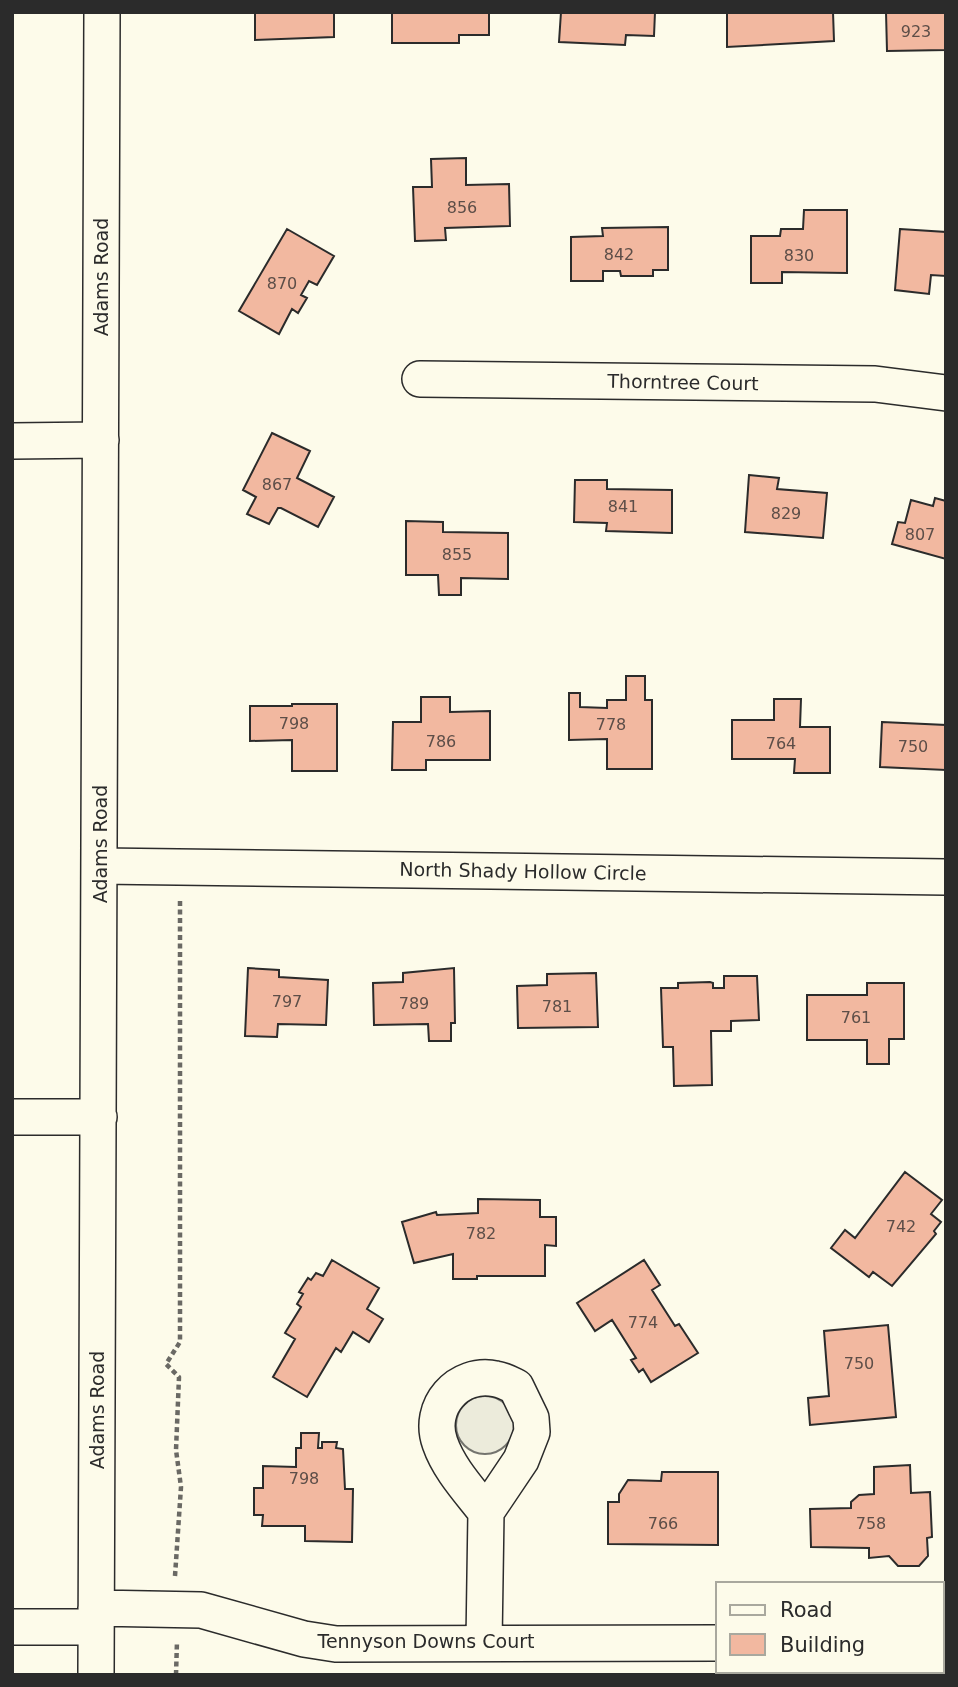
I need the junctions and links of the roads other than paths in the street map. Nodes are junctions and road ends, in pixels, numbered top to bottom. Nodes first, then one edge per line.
1 (102, 12) edge
2 (420, 379) dead end
3 (946, 393) edge
4 (101, 440) junction
5 (12, 442) edge
6 (100, 866) junction
7 (946, 877) edge
8 (12, 1117) edge
9 (99, 1117) junction
10 (485, 1512) dead end
11 (96, 1618) junction
12 (12, 1627) edge
13 (485, 1642) junction
14 (716, 1643) edge
15 (96, 1675) edge

1 - 4 street, Adams Road
2 - 3 street, Thorntree Court
4 - 5 street
4 - 6 street, Adams Road
6 - 7 street, North Shady Hollow Circle
6 - 9 street, Adams Road
8 - 9 street
9 - 11 street, Adams Road
10 - 13 street
11 - 12 street, Tennyson Downs Court
11 - 13 street, Tennyson Downs Court
11 - 15 street, Adams Road
13 - 14 street, Tennyson Downs Court

